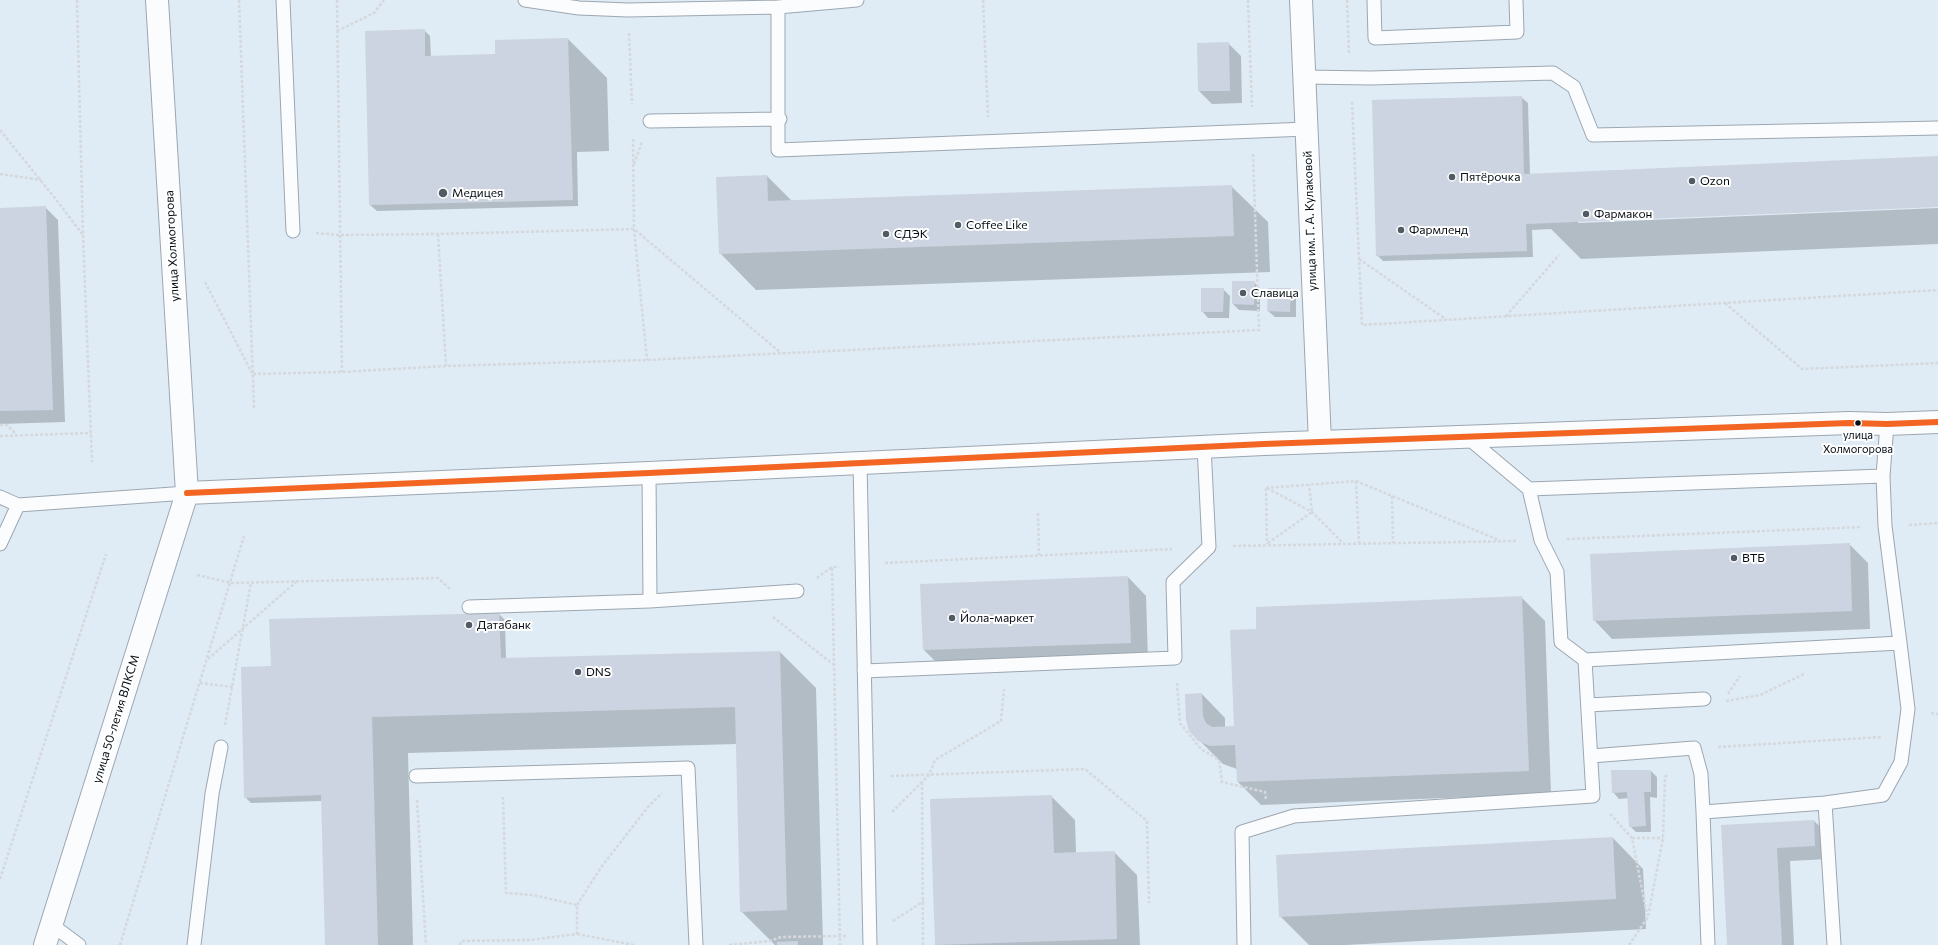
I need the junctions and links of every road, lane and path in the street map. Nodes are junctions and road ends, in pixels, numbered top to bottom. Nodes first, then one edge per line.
1 (77, 0) edge
2 (157, 0) edge
3 (239, 0) edge
4 (283, 0) edge
5 (337, 0) edge
6 (384, 0) edge
7 (526, 0) edge
8 (857, 0) edge
9 (983, 0) edge
10 (1248, 0) edge
11 (1301, 0) edge
12 (1347, 0) edge
13 (1374, 0) edge
14 (1516, 0) edge
15 (778, 7) junction
16 (628, 10) junction
17 (338, 31) junction
18 (1303, 77) junction
19 (1351, 78) junction
20 (632, 109) dead end
21 (780, 119) junction
22 (650, 121) dead end
23 (1938, 128) edge
24 (1307, 129) junction
25 (0, 130) edge
26 (1252, 131) junction
27 (633, 138) dead end
28 (989, 142) junction
29 (0, 174) edge
30 (41, 180) junction
31 (634, 229) junction
32 (293, 231) joint
33 (438, 234) junction
34 (83, 235) junction
35 (340, 235) junction
36 (1559, 255) dead end
37 (1359, 258) junction
38 (204, 277) dead end
39 (1938, 290) edge
40 (1725, 303) junction
41 (1505, 316) junction
42 (1447, 320) junction
43 (782, 353) junction
44 (647, 360) junction
45 (1938, 363) edge
46 (446, 366) junction
47 (342, 372) junction
48 (253, 374) junction
49 (254, 408) dead end
50 (1938, 422) edge
51 (1887, 424) junction
52 (0, 425) edge
53 (91, 433) junction
54 (16, 435) junction
55 (0, 436) edge
56 (1467, 437) junction
57 (1320, 442) junction
58 (1204, 446) junction
59 (92, 462) dead end
60 (860, 462) junction
61 (649, 473) junction
62 (1883, 476) junction
63 (1356, 481) junction
64 (1309, 485) junction
65 (1266, 488) junction
66 (1529, 489) junction
67 (187, 493) junction
68 (1392, 496) junction
69 (0, 497) edge
70 (18, 504) junction
71 (1312, 512) junction
72 (1038, 513) dead end
73 (1938, 523) edge
74 (1885, 526) junction
75 (244, 536) dead end
76 (1541, 540) junction
77 (1501, 541) junction
78 (1342, 543) junction
79 (1358, 543) junction
80 (1393, 543) junction
81 (0, 544) edge
82 (1267, 544) junction
83 (1209, 547) junction
84 (106, 554) dead end
85 (1039, 555) junction
86 (862, 564) junction
87 (832, 567) junction
88 (197, 575) dead end
89 (251, 582) junction
90 (296, 582) junction
91 (231, 583) junction
92 (797, 591) joint
93 (744, 595) junction
94 (650, 601) junction
95 (469, 607) joint
96 (243, 629) junction
97 (1900, 643) junction
98 (1175, 658) junction
99 (207, 660) junction
100 (1585, 660) junction
101 (834, 665) junction
102 (1007, 665) junction
103 (864, 671) junction
104 (1806, 673) dead end
105 (200, 683) junction
106 (233, 687) junction
107 (1704, 699) joint
108 (1588, 705) junction
109 (221, 747) joint
110 (1591, 756) junction
111 (688, 768) junction
112 (502, 774) junction
113 (929, 775) junction
114 (416, 776) joint
115 (866, 777) junction
116 (922, 781) junction
117 (1593, 796) junction
118 (1825, 802) junction
119 (1704, 812) junction
120 (1271, 823) junction
121 (867, 836) junction
122 (1632, 838) junction
123 (1663, 838) dead end
124 (838, 860) junction
125 (0, 878) edge
126 (1149, 903) dead end
127 (577, 905) junction
128 (1648, 917) dead end
129 (577, 934) junction
130 (48, 935) edge
131 (840, 936) junction
132 (870, 941) edge
133 (79, 945) edge
134 (120, 945) edge
135 (194, 945) edge
136 (426, 945) edge
137 (460, 945) edge
138 (634, 945) edge
139 (696, 945) edge
140 (729, 945) edge
141 (840, 945) edge
142 (923, 945) edge
143 (1244, 945) edge
144 (1708, 945) edge
145 (1834, 945) edge

1 - 34 path
2 - 67 main road, улица Холмогорова
3 - 48 path
4 - 32 lane
5 - 17 path
6 - 17 path
7 - 16 lane
8 - 15 lane
9 - 28 path
10 - 26 path
11 - 18 main road, улица им. Г. А. Кулаковой
12 - 19 path
13 - 14 lane
15 - 16 lane
15 - 21 lane
16 - 20 path
17 - 35 path
18 - 19 lane
18 - 24 main road, улица им. Г. А. Кулаковой
19 - 23 lane
19 - 37 path
21 - 22 lane
21 - 28 lane
24 - 26 lane
24 - 57 main road, улица им. Г. А. Кулаковой
25 - 30 path
26 - 28 lane
26 - 43 path
27 - 31 path
29 - 30 path
30 - 34 path
31 - 33 path
31 - 43 path
31 - 44 path
32 - 35 path
33 - 35 path
33 - 46 path
34 - 53 path
35 - 47 path
36 - 41 path
37 - 42 path
37 - 42 path
38 - 48 path
39 - 40 path
40 - 41 path
40 - 45 path
41 - 42 path
43 - 44 path
44 - 46 path
46 - 47 path
47 - 48 path
48 - 49 path
50 - 51 main road
51 - 56 main road
51 - 62 lane
52 - 54 path
53 - 54 path
53 - 59 path
54 - 55 path
56 - 57 main road
56 - 66 lane
57 - 58 main road
58 - 60 main road
58 - 83 lane
60 - 61 main road
60 - 86 lane
61 - 67 main road
61 - 94 lane
62 - 66 lane
62 - 74 lane
63 - 64 path
63 - 68 path
63 - 79 path
64 - 65 path
64 - 71 path
65 - 71 path
65 - 82 path
66 - 76 lane
67 - 70 lane
67 - 130 main road, улица 50-летия ВЛКСМ
68 - 77 path
68 - 80 path
69 - 70 lane
70 - 81 lane
71 - 78 path
71 - 82 path
72 - 85 path
73 - 74 path
74 - 76 path
74 - 97 lane
75 - 91 path
76 - 77 path
76 - 100 lane
77 - 80 path
78 - 79 path
78 - 82 path
79 - 80 path
82 - 83 path
83 - 85 path
83 - 98 lane
84 - 125 path
85 - 86 path
86 - 87 path
86 - 103 lane
87 - 92 path
87 - 101 path
88 - 91 path
89 - 90 path
89 - 91 path
89 - 96 path
90 - 95 path
90 - 96 path
91 - 99 path
92 - 93 lane
93 - 94 lane
93 - 101 path
94 - 95 lane
96 - 99 path
96 - 106 path
97 - 100 lane
97 - 118 lane
98 - 102 lane
98 - 120 path
99 - 105 path
100 - 108 lane
101 - 124 path
102 - 103 lane
102 - 113 path
103 - 115 lane
104 - 107 path
105 - 106 path
105 - 134 path
106 - 109 path
107 - 108 lane
108 - 110 lane
109 - 135 lane
110 - 117 lane
110 - 119 lane
111 - 112 lane
111 - 127 path
111 - 139 lane
112 - 114 lane
112 - 127 path
113 - 115 path
113 - 116 path
113 - 126 path
114 - 136 path
115 - 121 lane
116 - 121 path
116 - 142 path
117 - 120 lane
117 - 122 path
118 - 119 lane
118 - 145 lane
119 - 144 lane
120 - 143 lane
121 - 124 path
121 - 132 lane
122 - 123 path
122 - 128 path
124 - 131 path
127 - 129 path
129 - 137 path
129 - 138 path
130 - 133 lane
131 - 132 path
131 - 140 path
131 - 141 path

